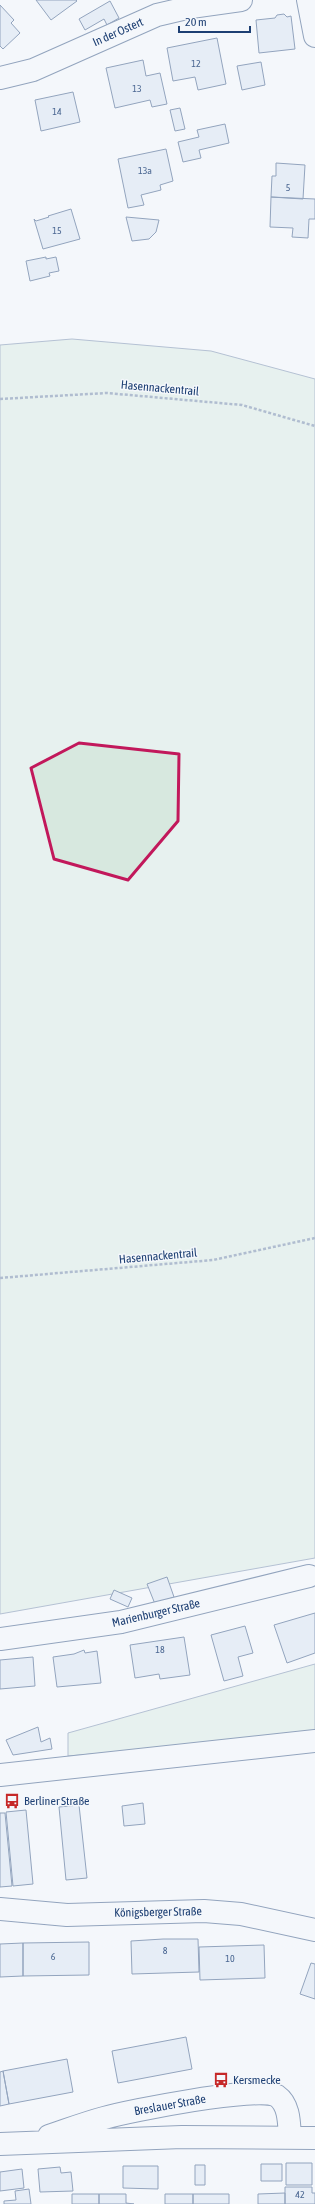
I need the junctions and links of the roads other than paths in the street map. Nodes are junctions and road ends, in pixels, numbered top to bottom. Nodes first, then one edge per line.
1 (241, 0) edge
2 (308, 0) edge
3 (315, 36) edge
4 (0, 78) edge
5 (309, 1576) dead end
6 (0, 1639) edge
7 (315, 1741) edge
8 (0, 1774) edge
9 (0, 1910) edge
10 (315, 1930) edge
11 (290, 2138) junction
12 (315, 2138) edge
13 (10, 2144) edge

1 - 4 street, In der Ostert
2 - 3 street
5 - 6 street, Marienburger Straße
7 - 8 street
9 - 10 street, Königsberger Straße
11 - 12 street, Breslauer Straße
11 - 13 street, Breslauer Straße
11 - 13 street, Breslauer Straße

